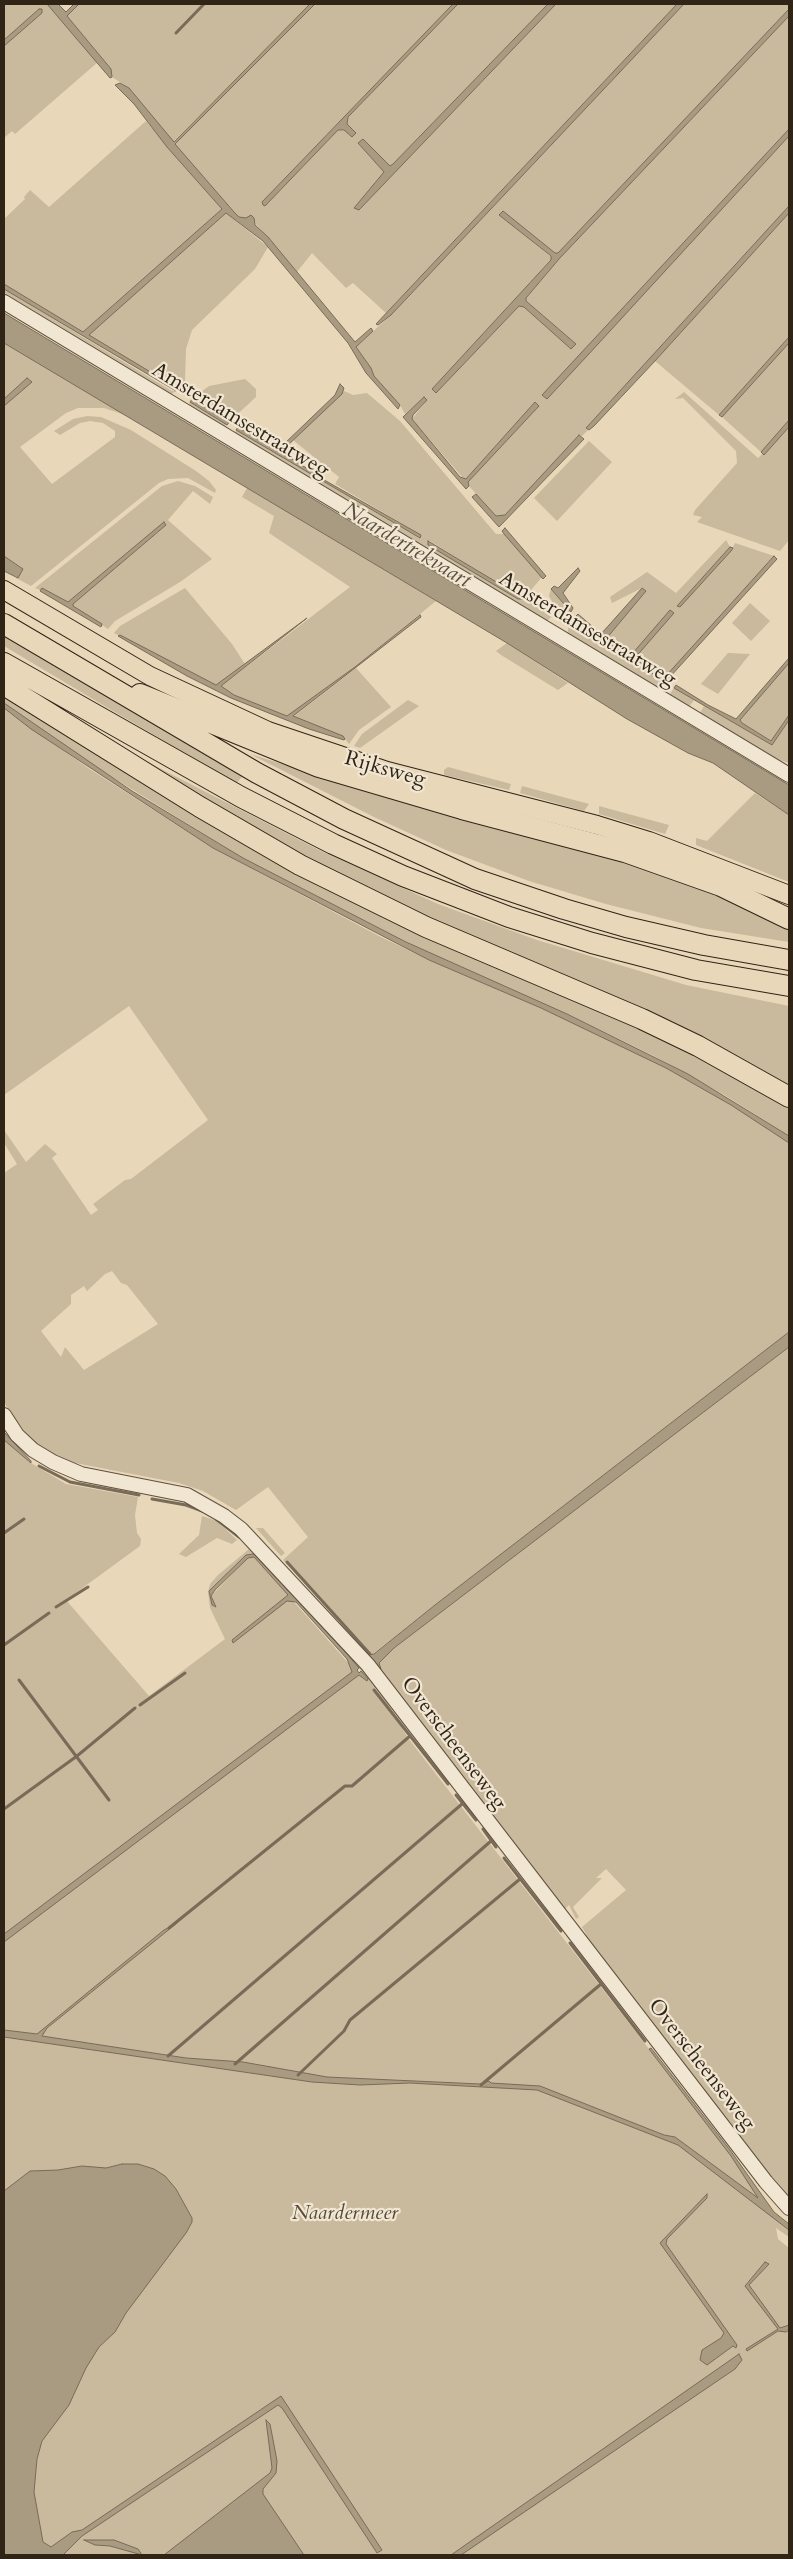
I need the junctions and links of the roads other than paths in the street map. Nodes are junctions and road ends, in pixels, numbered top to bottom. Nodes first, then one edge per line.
1 (4, 302) edge
2 (4, 590) edge
3 (4, 624) edge
4 (4, 662) edge
5 (92, 676) junction
6 (4, 685) edge
7 (789, 775) edge
8 (789, 895) edge
9 (789, 919) edge
10 (789, 960) edge
11 (789, 986) edge
12 (789, 1098) edge
13 (4, 1415) edge
14 (789, 2208) edge

1 - 7 street, Amsterdamsestraatweg
2 - 8 main road, Rijksweg
3 - 5 highway
4 - 11 highway
5 - 9 highway
5 - 10 highway
6 - 12 highway
13 - 14 street, Overscheenseweg

